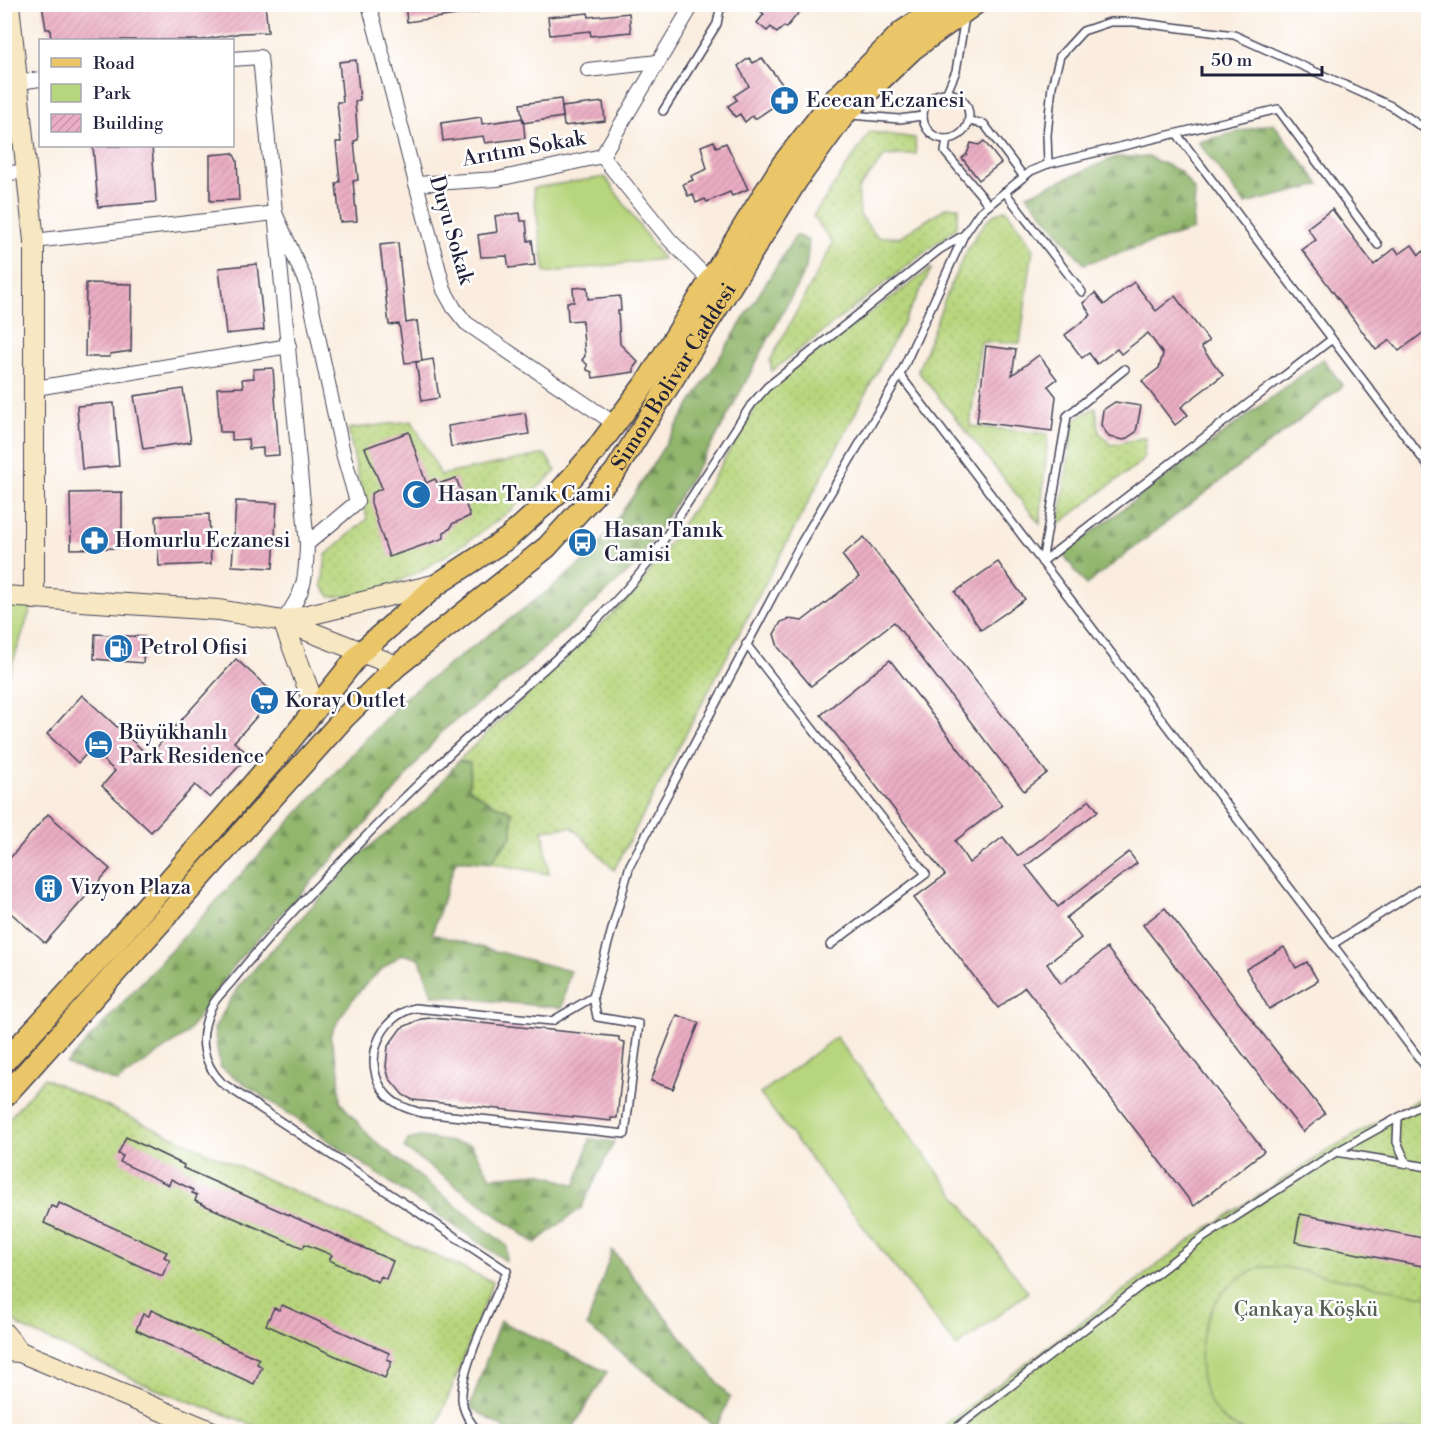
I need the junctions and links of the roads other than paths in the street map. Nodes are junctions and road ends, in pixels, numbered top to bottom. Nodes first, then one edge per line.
1 (9, 4) edge
2 (369, 4) edge
3 (693, 4) edge
4 (721, 4) edge
5 (944, 4) edge
6 (970, 8) edge
7 (9, 44) edge
8 (234, 59) edge
9 (658, 62) junction
10 (588, 70) dead end
11 (39, 80) edge
12 (19, 82) junction
13 (947, 92) junction
14 (663, 111) dead end
15 (845, 114) junction
16 (923, 116) junction
17 (969, 121) junction
18 (1428, 130) edge
19 (1177, 134) junction
20 (947, 139) junction
21 (603, 156) junction
22 (1048, 164) junction
23 (28, 172) junction
24 (4, 173) edge
25 (1024, 177) junction
26 (416, 184) junction
27 (1005, 192) junction
28 (989, 206) junction
29 (275, 213) junction
30 (964, 235) junction
31 (34, 241) junction
32 (1378, 245) dead end
33 (709, 280) junction
34 (1082, 292) dead end
35 (1332, 339) junction
36 (289, 346) junction
37 (1125, 369) dead end
38 (900, 375) junction
39 (36, 388) junction
40 (615, 424) junction
41 (1428, 466) edge
42 (308, 544) junction
43 (1042, 562) junction
44 (438, 584) junction
45 (4, 596) edge
46 (34, 599) junction
47 (284, 621) junction
48 (746, 644) junction
49 (361, 652) junction
50 (398, 666) junction
51 (316, 710) junction
52 (1428, 884) edge
53 (1333, 944) junction
54 (830, 945) dead end
55 (593, 997) junction
56 (4, 1062) edge
57 (1428, 1070) edge
58 (4, 1097) edge
59 (1428, 1101) edge
60 (1398, 1118) junction
61 (1336, 1152) junction
62 (1407, 1164) junction
63 (1428, 1167) edge
64 (4, 1333) edge
65 (12, 1352) edge
66 (213, 1431) edge
67 (480, 1431) edge
68 (951, 1431) edge

1 - 7 main road
2 - 26 street, Duyu Sokak
3 - 9 street, Arıtım Sokak
4 - 14 lane
5 - 33 main road, Simon Bolivar Caddesi
6 - 13 lane
6 - 15 main road, Simon Bolivar Caddesi
7 - 12 main road
8 - 29 street
9 - 10 street
9 - 21 street, Arıtım Sokak
11 - 12 street
12 - 23 main road
13 - 16 lane
13 - 17 lane
15 - 16 lane
15 - 50 main road, Simon Bolivar Caddesi
16 - 20 lane
17 - 20 lane
17 - 25 lane
18 - 22 lane
19 - 22 lane
19 - 32 lane
19 - 35 lane
20 - 28 lane
21 - 26 street, Arıtım Sokak
21 - 33 street, Arıtım Sokak
22 - 25 lane
23 - 24 street
23 - 31 main road
25 - 27 lane
26 - 40 street, Duyu Sokak
27 - 28 lane
27 - 34 lane
28 - 30 lane
29 - 31 street
29 - 36 street
29 - 42 street
30 - 38 lane
30 - 67 lane
31 - 39 main road
33 - 40 main road, Simon Bolivar Caddesi
35 - 41 lane
35 - 43 lane
36 - 39 street
36 - 42 street
37 - 43 lane
38 - 43 lane
38 - 48 lane
39 - 46 main road
40 - 44 main road, Simon Bolivar Caddesi
42 - 47 street
43 - 53 lane
44 - 47 main road
44 - 49 main road, Simon Bolivar Caddesi
45 - 46 main road
46 - 47 main road
47 - 49 main road
47 - 51 main road
48 - 54 lane
48 - 55 lane
49 - 50 main road
49 - 51 main road, Simon Bolivar Caddesi
50 - 58 main road, Simon Bolivar Caddesi
51 - 56 main road, Simon Bolivar Caddesi
52 - 53 lane
53 - 57 lane
55 - 55 lane
59 - 60 lane
60 - 61 lane
60 - 62 lane
61 - 62 lane
61 - 68 lane
62 - 63 lane
64 - 65 main road
65 - 66 main road

